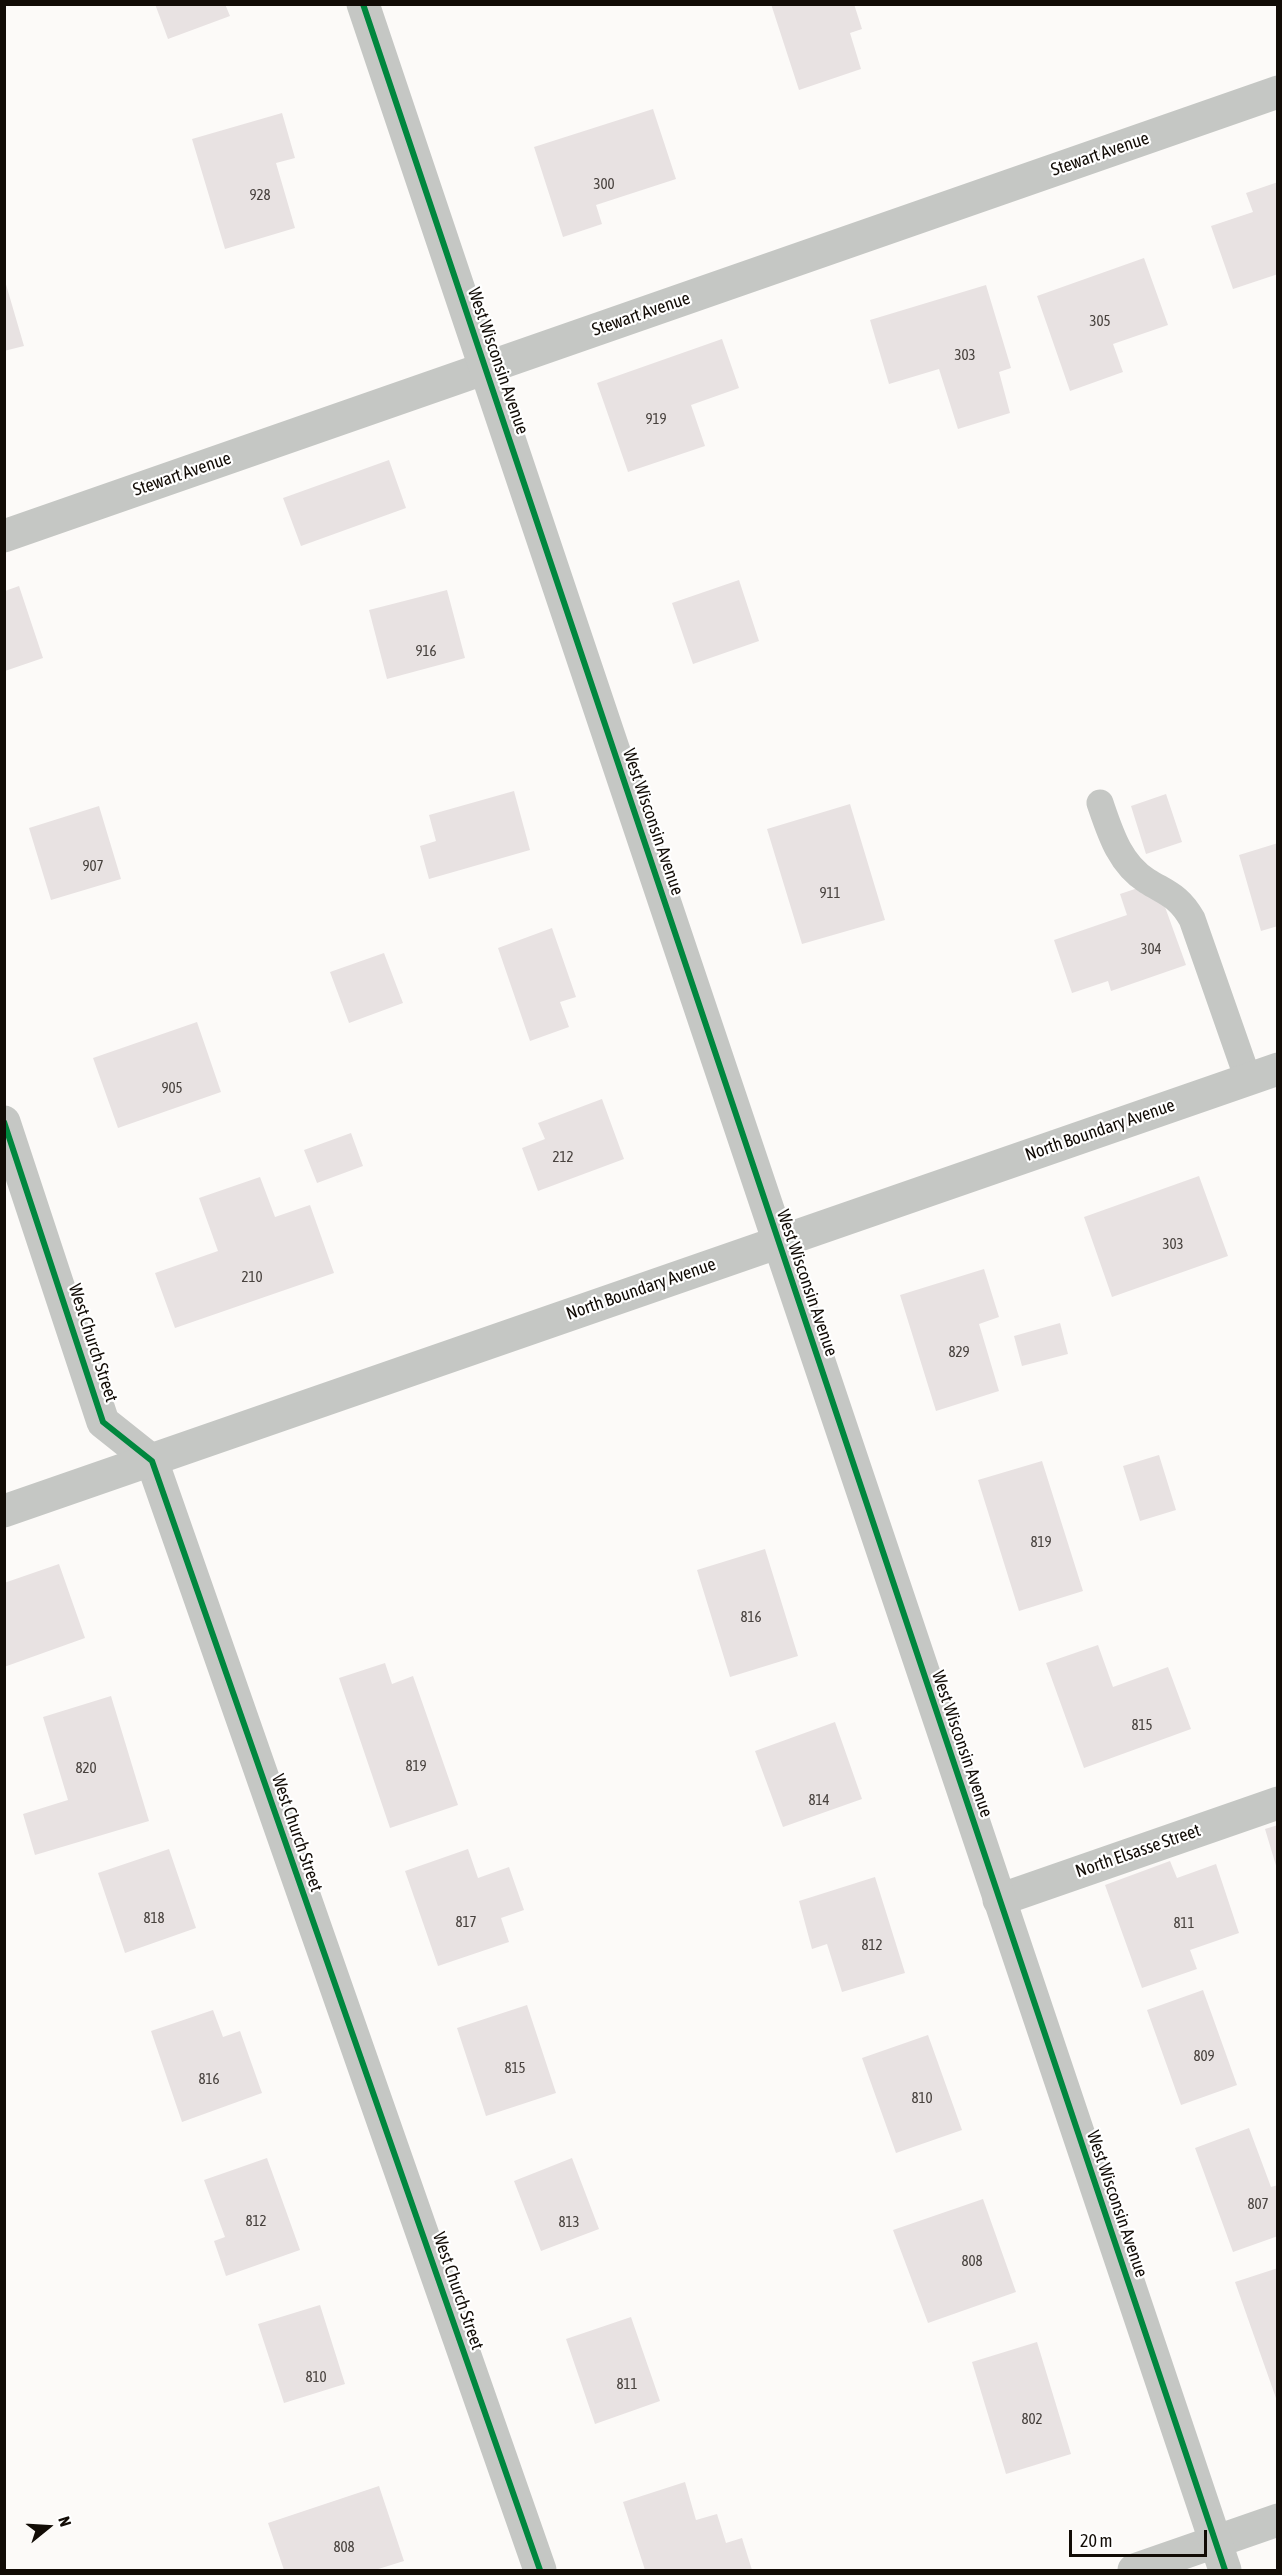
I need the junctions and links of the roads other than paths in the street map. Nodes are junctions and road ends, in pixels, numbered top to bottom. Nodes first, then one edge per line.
1 (363, 4) edge
2 (1278, 92) edge
3 (485, 368) junction
4 (4, 536) edge
5 (1100, 803) dead end
6 (1263, 1074) edge
7 (4, 1122) edge
8 (777, 1241) junction
9 (152, 1461) junction
10 (4, 1511) edge
11 (1278, 1803) edge
12 (999, 1900) junction
13 (1278, 2520) edge
14 (1220, 2556) edge
15 (540, 2571) edge
16 (1134, 2571) edge

1 - 3 street, West Wisconsin Avenue
2 - 3 street, Stewart Avenue
3 - 4 street, Stewart Avenue
3 - 8 street, West Wisconsin Avenue
5 - 6 lane
6 - 8 street, North Boundary Avenue
7 - 9 street, West Church Street
8 - 9 street, North Boundary Avenue
8 - 12 street, West Wisconsin Avenue
9 - 10 street, North Boundary Avenue
9 - 15 street, West Church Street
11 - 12 street, North Elsasse Street
12 - 14 street, West Wisconsin Avenue
13 - 14 street
14 - 16 street

